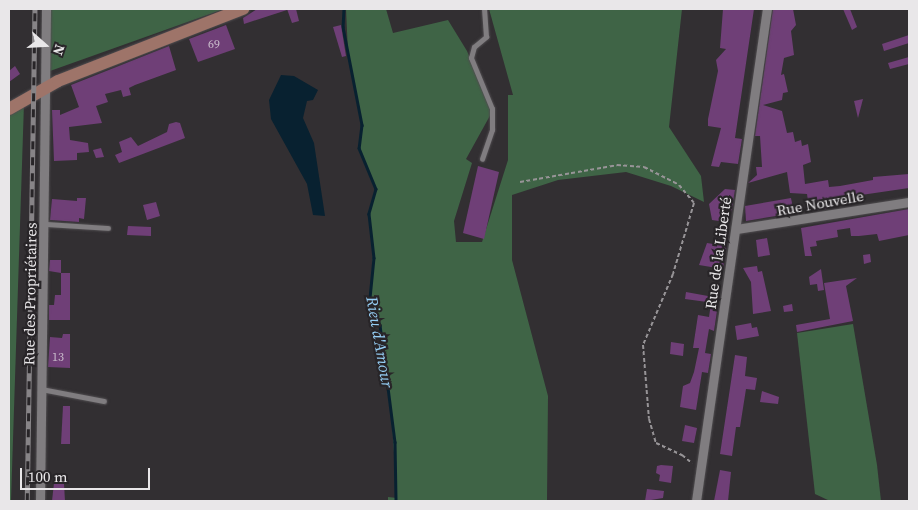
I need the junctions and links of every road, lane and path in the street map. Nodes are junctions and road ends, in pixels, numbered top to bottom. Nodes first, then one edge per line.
1 (46, 9) edge
2 (243, 9) edge
3 (484, 9) edge
4 (766, 9) edge
5 (44, 88) junction
6 (9, 109) edge
7 (482, 159) dead end
8 (520, 182) dead end
9 (909, 202) edge
10 (45, 224) junction
11 (108, 228) dead end
12 (736, 229) junction
13 (41, 389) junction
14 (104, 400) dead end
15 (701, 466) junction
16 (40, 501) edge
17 (696, 501) edge

1 - 5 street, Rue des Propriétaires
2 - 5 street
3 - 7 lane
4 - 12 street, Rue de la Liberté
5 - 6 street
5 - 10 street, Rue des Propriétaires
8 - 15 path
9 - 12 street, Rue Nouvelle
10 - 11 lane
10 - 13 street, Rue des Propriétaires
12 - 15 street, Rue de la Liberté
13 - 14 lane
13 - 16 street, Rue des Propriétaires
15 - 17 street, Rue de la Liberté

